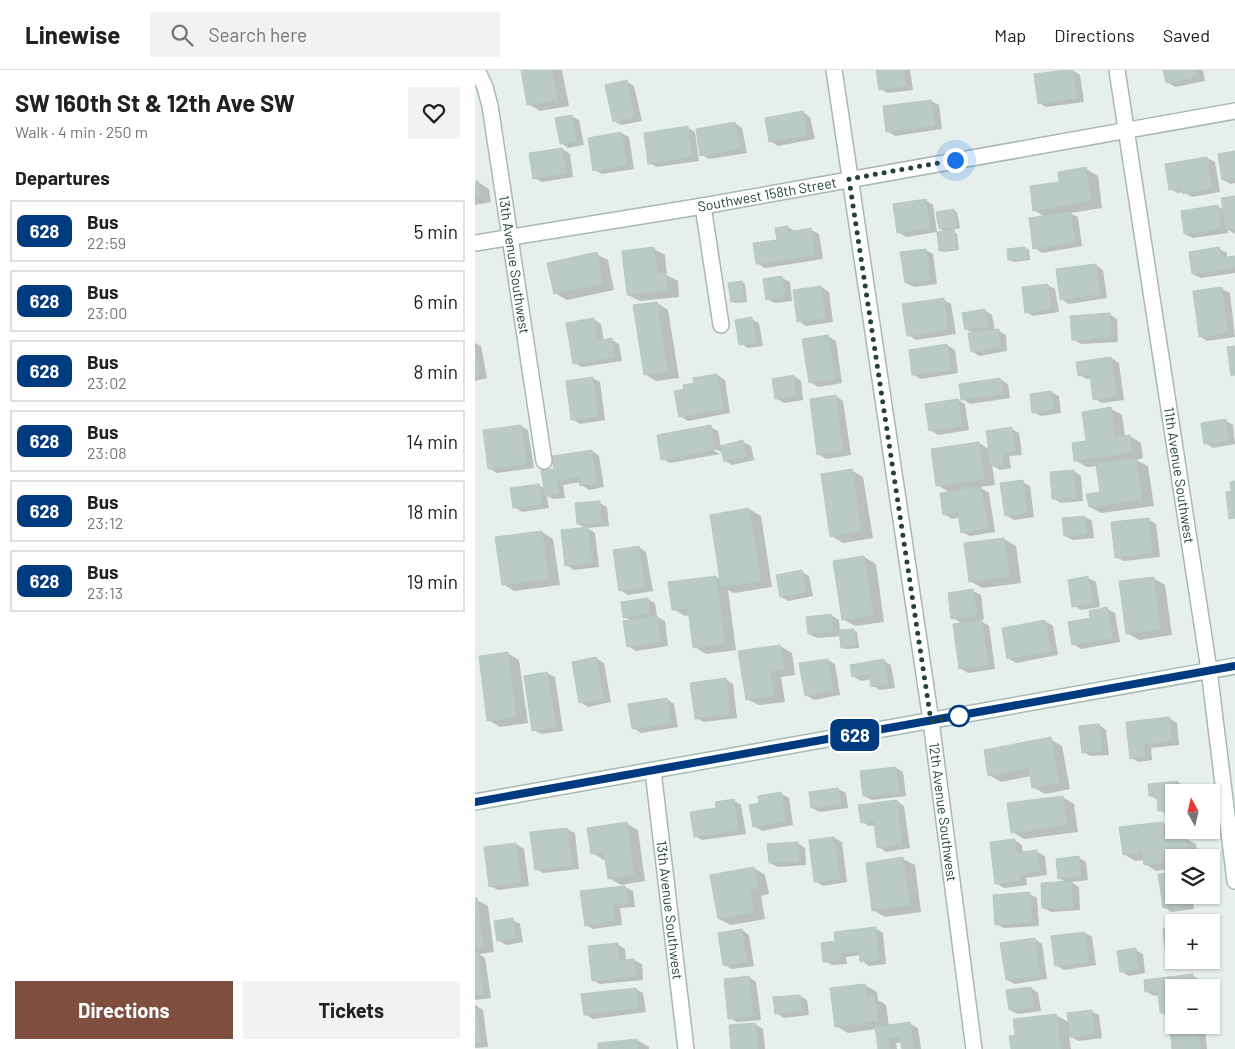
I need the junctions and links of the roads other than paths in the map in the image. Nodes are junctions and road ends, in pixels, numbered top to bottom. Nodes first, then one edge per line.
1 (477, 70) edge
2 (834, 70) edge
3 (1117, 70) edge
4 (1235, 111) edge
5 (1126, 130) junction
6 (849, 179) junction
7 (703, 206) junction
8 (510, 237) junction
9 (475, 243) edge
10 (721, 325) dead end
11 (544, 461) dead end
12 (1235, 666) edge
13 (1209, 670) junction
14 (931, 721) junction
15 (653, 771) junction
16 (475, 802) edge
17 (1235, 881) edge
18 (686, 1049) edge
19 (974, 1049) edge

1 - 8 street, 13th Avenue Southwest
2 - 6 street, 12th Avenue Southwest
3 - 5 street, 11th Avenue Southwest
4 - 5 street, Southwest 158th Street
5 - 6 street, Southwest 158th Street
5 - 13 street, 11th Avenue Southwest
6 - 7 street, Southwest 158th Street
6 - 14 street, 12th Avenue Southwest
7 - 8 street, Southwest 158th Street
7 - 10 street
8 - 9 street, Southwest 158th Street
8 - 11 street, 13th Avenue Southwest
12 - 13 street
13 - 14 street
13 - 17 street, 11th Avenue Southwest
14 - 15 street
14 - 19 street, 12th Avenue Southwest
15 - 16 street
15 - 18 street, 13th Avenue Southwest

